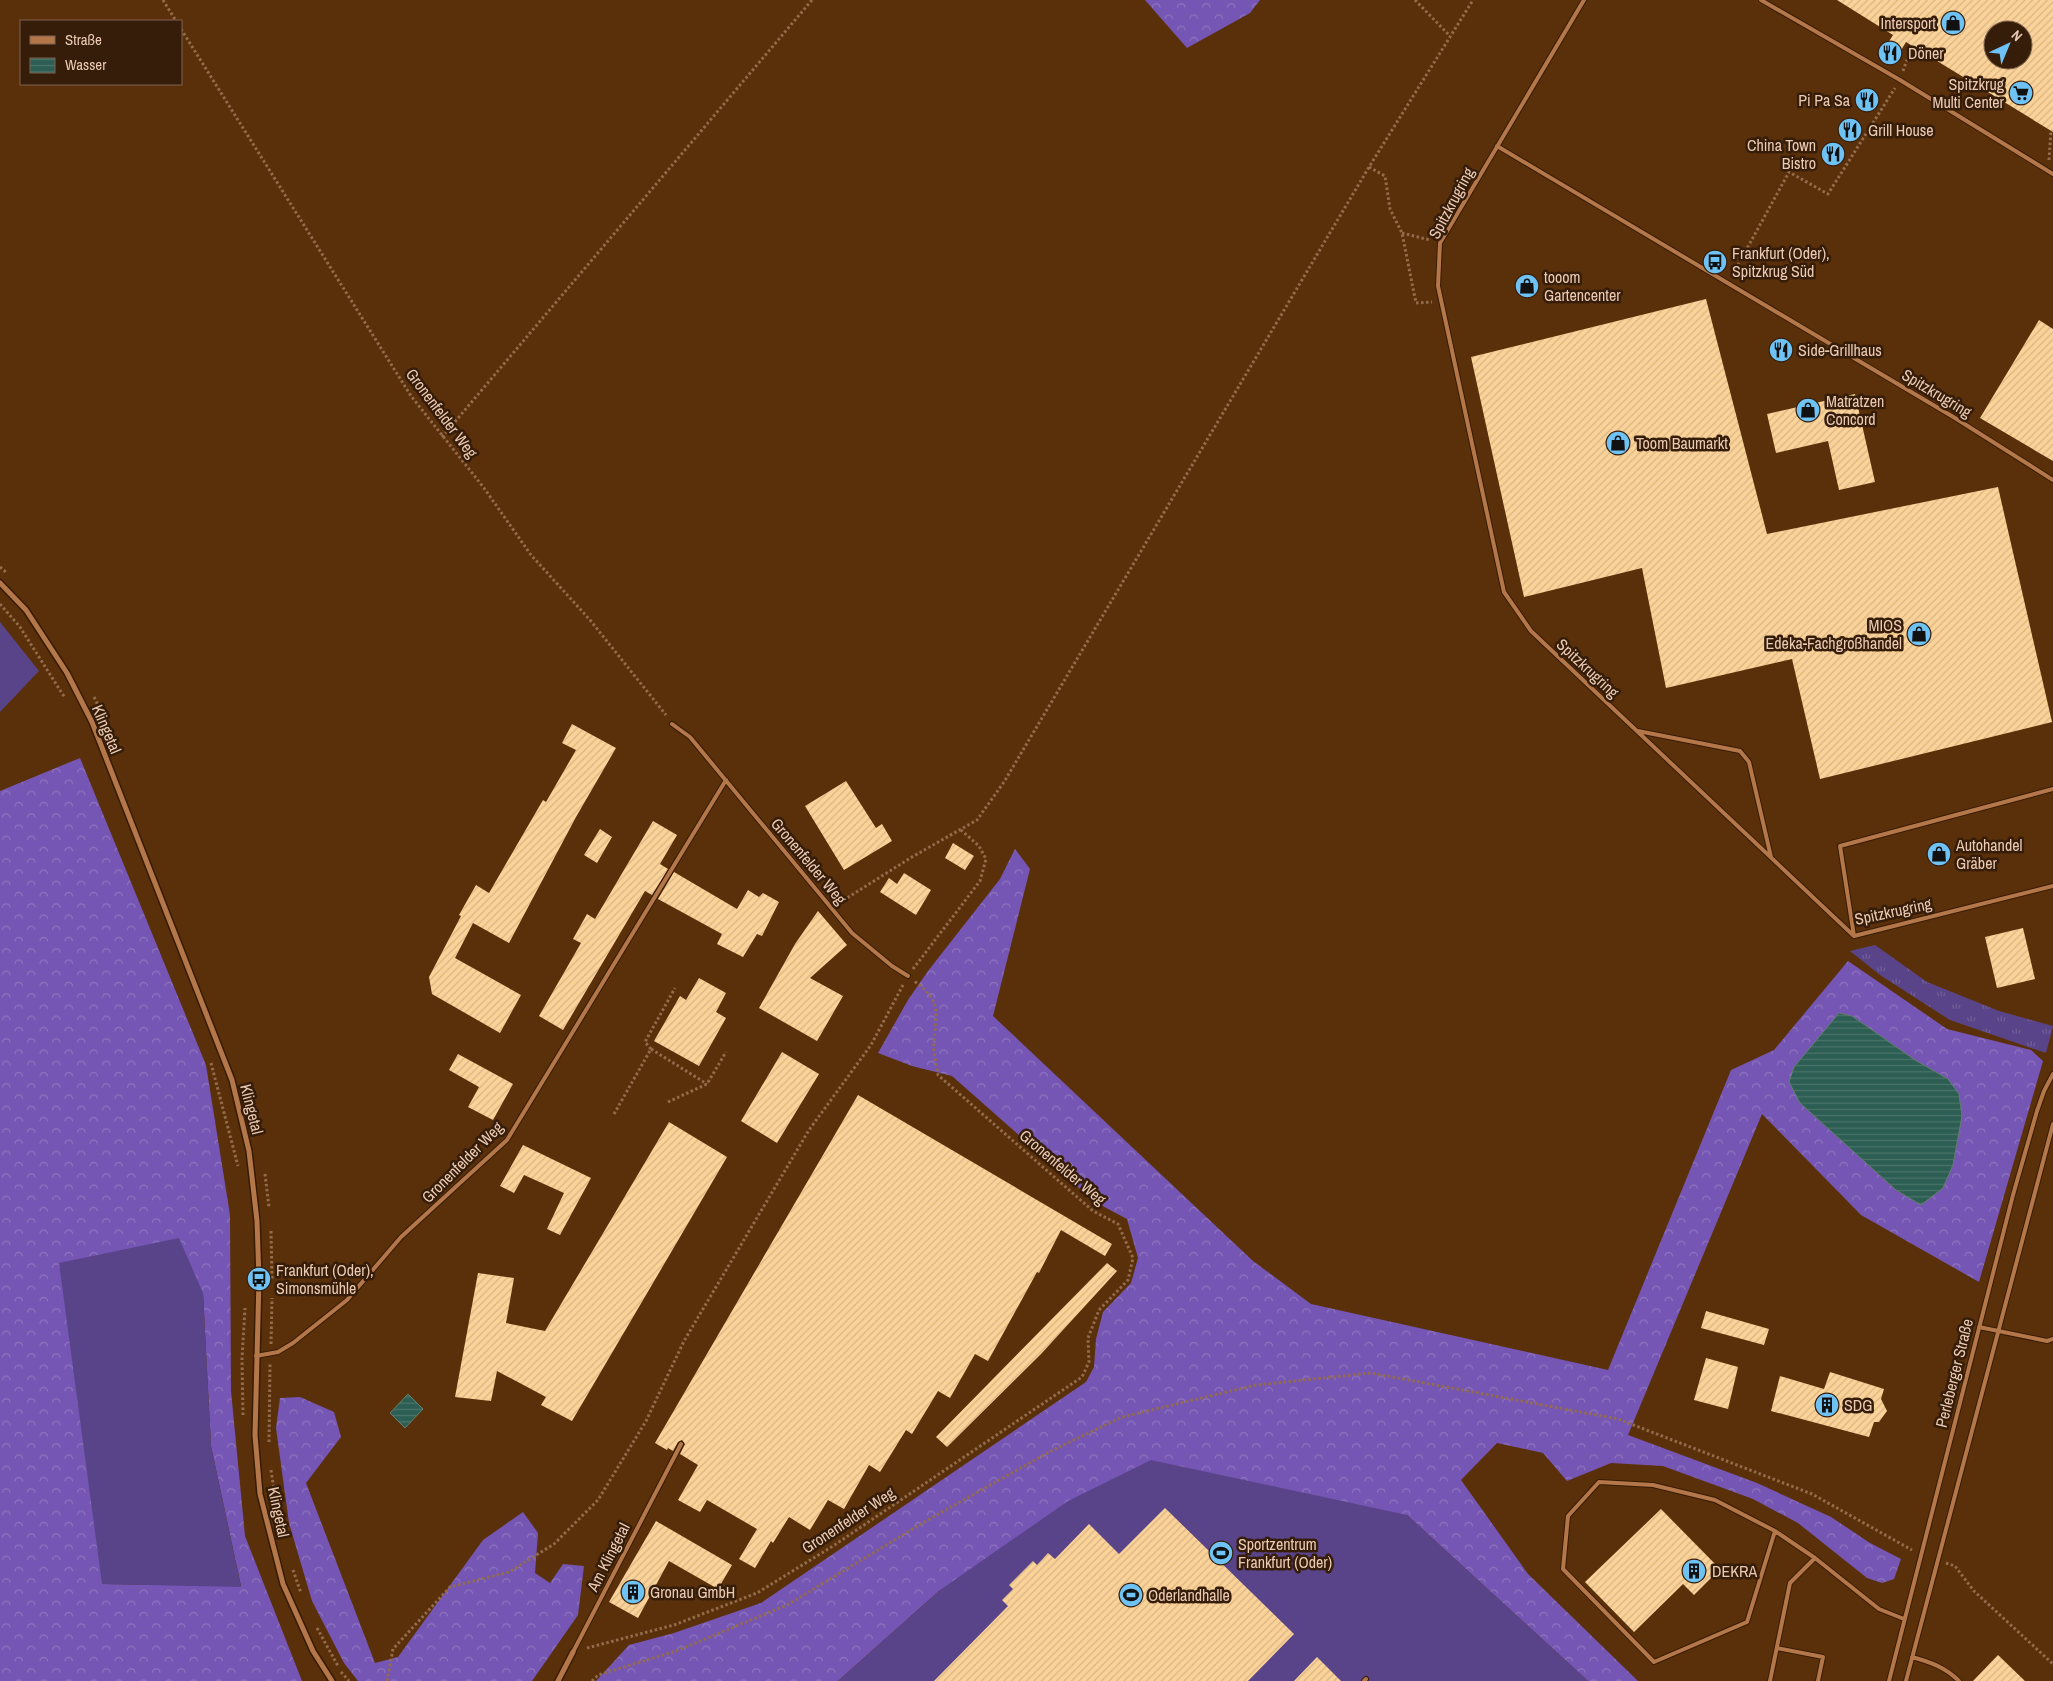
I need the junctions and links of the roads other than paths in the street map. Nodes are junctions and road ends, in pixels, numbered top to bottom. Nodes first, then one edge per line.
1 (1584, 0) edge
2 (1761, 0) edge
3 (1497, 146) junction
4 (2051, 173) edge
5 (2053, 480) edge
6 (0, 583) edge
7 (672, 724) road end
8 (1636, 731) junction
9 (726, 780) junction
10 (2053, 789) edge
11 (1771, 857) junction
12 (2053, 886) edge
13 (1854, 936) junction
14 (908, 976) road end
15 (2053, 1074) edge
16 (2053, 1124) edge
17 (1979, 1327) junction
18 (1997, 1331) junction
19 (2053, 1339) edge
20 (256, 1356) junction
21 (681, 1444) dead end
22 (1774, 1530) junction
23 (1815, 1558) junction
24 (1904, 1619) junction
25 (1777, 1648) junction
26 (573, 1652) joint
27 (1912, 1657) junction
28 (332, 1681) edge
29 (558, 1681) edge
30 (1770, 1681) edge
31 (1818, 1681) edge
32 (1889, 1681) edge
33 (1906, 1681) edge
34 (1959, 1681) edge

1 - 3 lane, Spitzkrugring
2 - 4 lane
3 - 5 lane, Spitzkrugring
3 - 8 lane, Spitzkrugring
6 - 20 street, Klingetal
7 - 9 lane, Gronenfelder Weg
8 - 11 lane, Spitzkrugring
8 - 11 lane
9 - 14 lane, Gronenfelder Weg
9 - 20 lane, Gronenfelder Weg
10 - 13 lane
11 - 13 lane, Spitzkrugring
12 - 13 lane, Spitzkrugring
15 - 17 lane, Perleberger Straße
16 - 18 lane, Perleberger Straße
17 - 18 lane
17 - 24 lane, Perleberger Straße
18 - 19 lane
18 - 27 lane, Perleberger Straße
20 - 28 street, Klingetal
21 - 26 lane, Am Klingetal
22 - 22 lane
22 - 23 lane
23 - 24 lane
23 - 25 lane
24 - 32 lane, Perleberger Straße
25 - 30 lane
25 - 31 lane
26 - 29 street, Am Klingetal
27 - 33 lane, Perleberger Straße
27 - 34 lane

